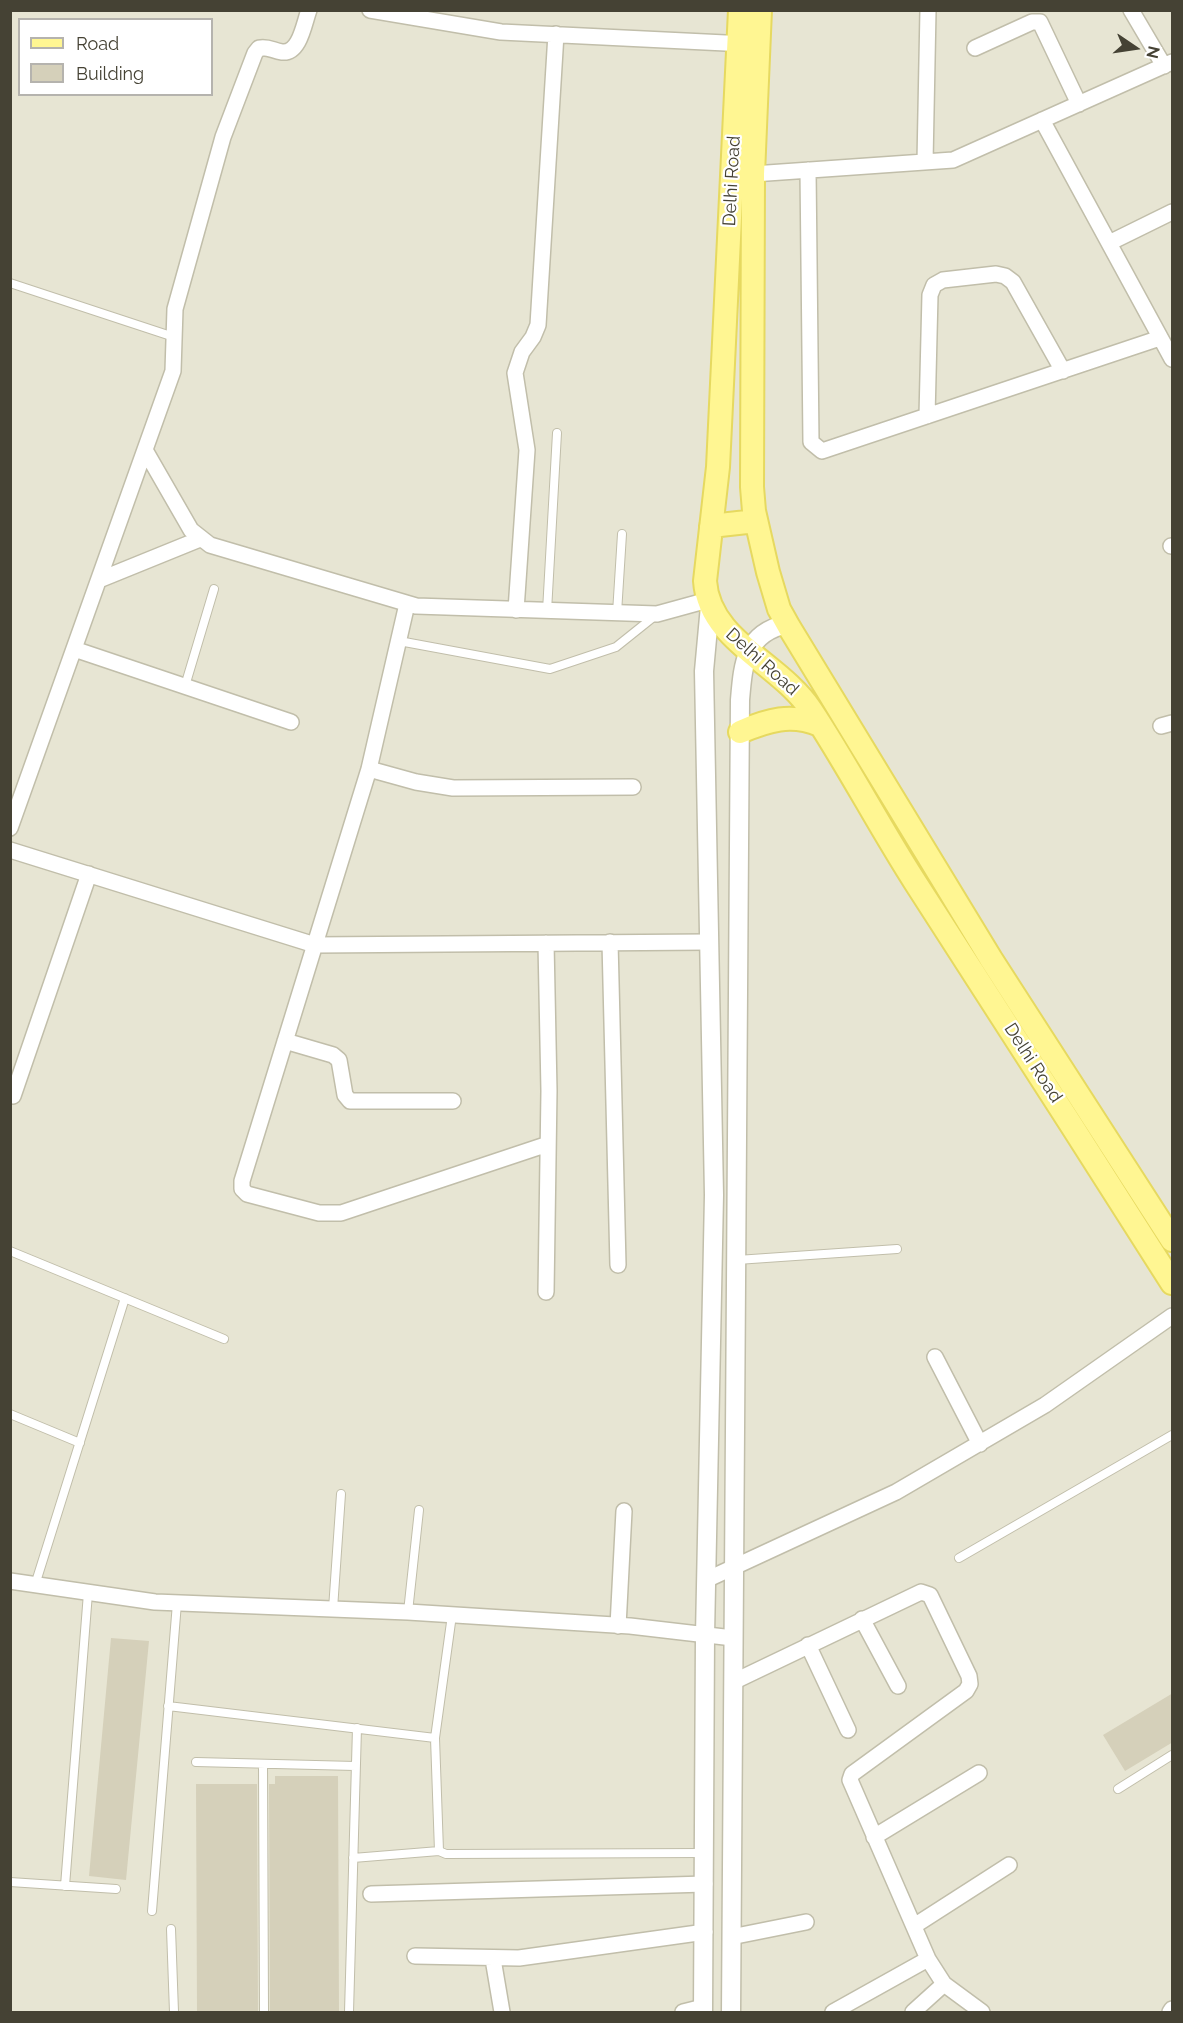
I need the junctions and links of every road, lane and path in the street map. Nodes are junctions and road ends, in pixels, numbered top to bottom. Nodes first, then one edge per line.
1 (309, 10) edge
2 (370, 10) edge
3 (740, 10) edge
4 (760, 10) edge
5 (928, 10) edge
6 (1131, 10) edge
7 (556, 34) junction
8 (749, 44) junction
9 (975, 48) dead end
10 (1168, 64) edge
11 (1079, 104) junction
12 (1042, 120) junction
13 (925, 162) junction
14 (808, 170) junction
15 (753, 174) junction
16 (1173, 212) edge
17 (1109, 243) junction
18 (10, 283) edge
19 (174, 337) junction
20 (1160, 338) junction
21 (1173, 359) edge
22 (1063, 371) junction
23 (927, 416) junction
24 (557, 433) dead end
25 (145, 450) junction
26 (756, 521) junction
27 (711, 526) junction
28 (622, 534) dead end
29 (200, 539) junction
30 (99, 580) junction
31 (214, 589) dead end
32 (709, 603) junction
33 (407, 604) junction
34 (516, 610) junction
35 (547, 611) junction
36 (617, 613) junction
37 (657, 614) junction
38 (787, 624) junction
39 (399, 641) junction
40 (74, 649) junction
41 (748, 650) junction
42 (185, 686) junction
43 (291, 722) dead end
44 (820, 725) junction
45 (740, 732) junction
46 (369, 769) junction
47 (633, 787) dead end
48 (10, 828) edge
49 (10, 850) edge
50 (89, 874) junction
51 (610, 942) junction
52 (708, 942) junction
53 (546, 943) junction
54 (315, 945) junction
55 (285, 1041) junction
56 (13, 1096) dead end
57 (453, 1101) dead end
58 (548, 1144) junction
59 (1173, 1240) edge
60 (897, 1249) dead end
61 (10, 1251) edge
62 (736, 1260) junction
63 (618, 1265) dead end
64 (1172, 1282) edge
65 (546, 1292) dead end
66 (125, 1298) junction
67 (1173, 1316) edge
68 (224, 1340) dead end
69 (935, 1358) dead end
70 (10, 1414) edge
71 (1173, 1435) edge
72 (80, 1443) junction
73 (980, 1444) junction
74 (341, 1494) dead end
75 (419, 1510) dead end
76 (624, 1511) dead end
77 (959, 1558) dead end
78 (734, 1568) junction
79 (706, 1580) junction
80 (10, 1581) edge
81 (35, 1585) junction
82 (88, 1593) junction
83 (177, 1603) junction
84 (333, 1609) junction
85 (408, 1612) junction
86 (452, 1615) junction
87 (862, 1619) junction
88 (618, 1626) junction
89 (705, 1635) junction
90 (734, 1638) junction
91 (808, 1645) junction
92 (733, 1682) junction
93 (898, 1686) dead end
94 (168, 1706) junction
95 (357, 1728) junction
96 (848, 1730) dead end
97 (435, 1738) junction
98 (1173, 1755) edge
99 (196, 1762) dead end
100 (263, 1764) junction
101 (355, 1766) junction
102 (979, 1773) dead end
103 (1118, 1789) dead end
104 (874, 1837) junction
105 (439, 1851) junction
106 (705, 1853) junction
107 (353, 1857) junction
108 (1009, 1865) dead end
109 (10, 1882) edge
110 (705, 1884) junction
111 (64, 1886) junction
112 (116, 1889) dead end
113 (371, 1894) dead end
114 (152, 1911) dead end
115 (806, 1922) dead end
116 (914, 1926) junction
117 (171, 1929) dead end
118 (705, 1932) junction
119 (731, 1937) junction
120 (415, 1956) dead end
121 (493, 1959) junction
122 (928, 1959) junction
123 (944, 1984) junction
124 (703, 2010) edge
125 (174, 2013) edge
126 (264, 2013) edge
127 (349, 2013) edge
128 (502, 2013) edge
129 (683, 2013) edge
130 (731, 2013) edge
131 (833, 2013) edge
132 (913, 2013) edge
133 (982, 2013) edge

1 - 19 street
2 - 7 street
3 - 8 main road, Delhi Road
4 - 8 main road
5 - 13 street
6 - 10 street
7 - 8 street
7 - 34 street
8 - 15 main road
8 - 27 main road, Delhi Road
9 - 11 street
10 - 11 street
11 - 12 street
12 - 13 street
12 - 17 street
13 - 14 street
14 - 15 street
14 - 23 street
15 - 26 main road
16 - 17 street
17 - 20 street
18 - 19 lane
19 - 25 street
20 - 21 street
20 - 22 street
22 - 23 street
22 - 23 street
24 - 35 lane
25 - 29 street
25 - 30 street
26 - 27 main road
26 - 38 main road
27 - 32 main road, Delhi Road
28 - 36 lane
29 - 30 street
29 - 33 street
30 - 40 street
31 - 42 lane
32 - 37 street
32 - 41 main road, Delhi Road
32 - 52 street
33 - 34 street
33 - 39 street
34 - 35 street
35 - 36 street
36 - 37 street
37 - 39 lane
38 - 41 street
38 - 59 main road
39 - 46 street
40 - 42 street
40 - 48 street
41 - 44 main road, Delhi Road
41 - 45 street
42 - 43 street
44 - 45 main road
44 - 64 main road, Delhi Road
45 - 62 street
46 - 47 street
46 - 54 street
49 - 50 street
50 - 54 street
50 - 56 street
51 - 52 street
51 - 53 street
51 - 63 street
52 - 79 street
53 - 54 street
53 - 58 street
54 - 55 street
55 - 57 street
55 - 58 street
58 - 65 street
60 - 62 lane
61 - 66 lane
62 - 78 street
66 - 68 lane
66 - 72 lane
67 - 73 street
69 - 73 street
70 - 72 lane
71 - 77 lane
72 - 81 lane
73 - 78 street
74 - 84 lane
75 - 85 lane
76 - 88 street
78 - 79 street
78 - 90 street
79 - 89 street
80 - 81 street
81 - 82 street
82 - 83 street
82 - 111 lane
83 - 84 street
83 - 94 lane
84 - 85 street
85 - 86 street
86 - 88 street
86 - 97 lane
87 - 91 street
87 - 93 street
87 - 104 street
88 - 89 street
89 - 90 street
89 - 106 street
90 - 92 street
91 - 92 street
91 - 96 street
92 - 119 street
94 - 95 lane
94 - 114 lane
95 - 97 lane
95 - 101 lane
97 - 105 lane
98 - 103 lane
99 - 100 lane
100 - 101 lane
100 - 126 lane
101 - 107 lane
102 - 104 street
104 - 116 street
105 - 106 lane
105 - 107 lane
106 - 110 street
107 - 127 lane
108 - 116 street
109 - 111 lane
110 - 113 street
110 - 118 street
111 - 112 lane
115 - 119 street
116 - 122 street
117 - 125 lane
118 - 121 street
118 - 124 street
119 - 130 street
120 - 121 street
121 - 128 street
122 - 123 street
122 - 131 street
123 - 132 street
123 - 133 street
124 - 129 street

